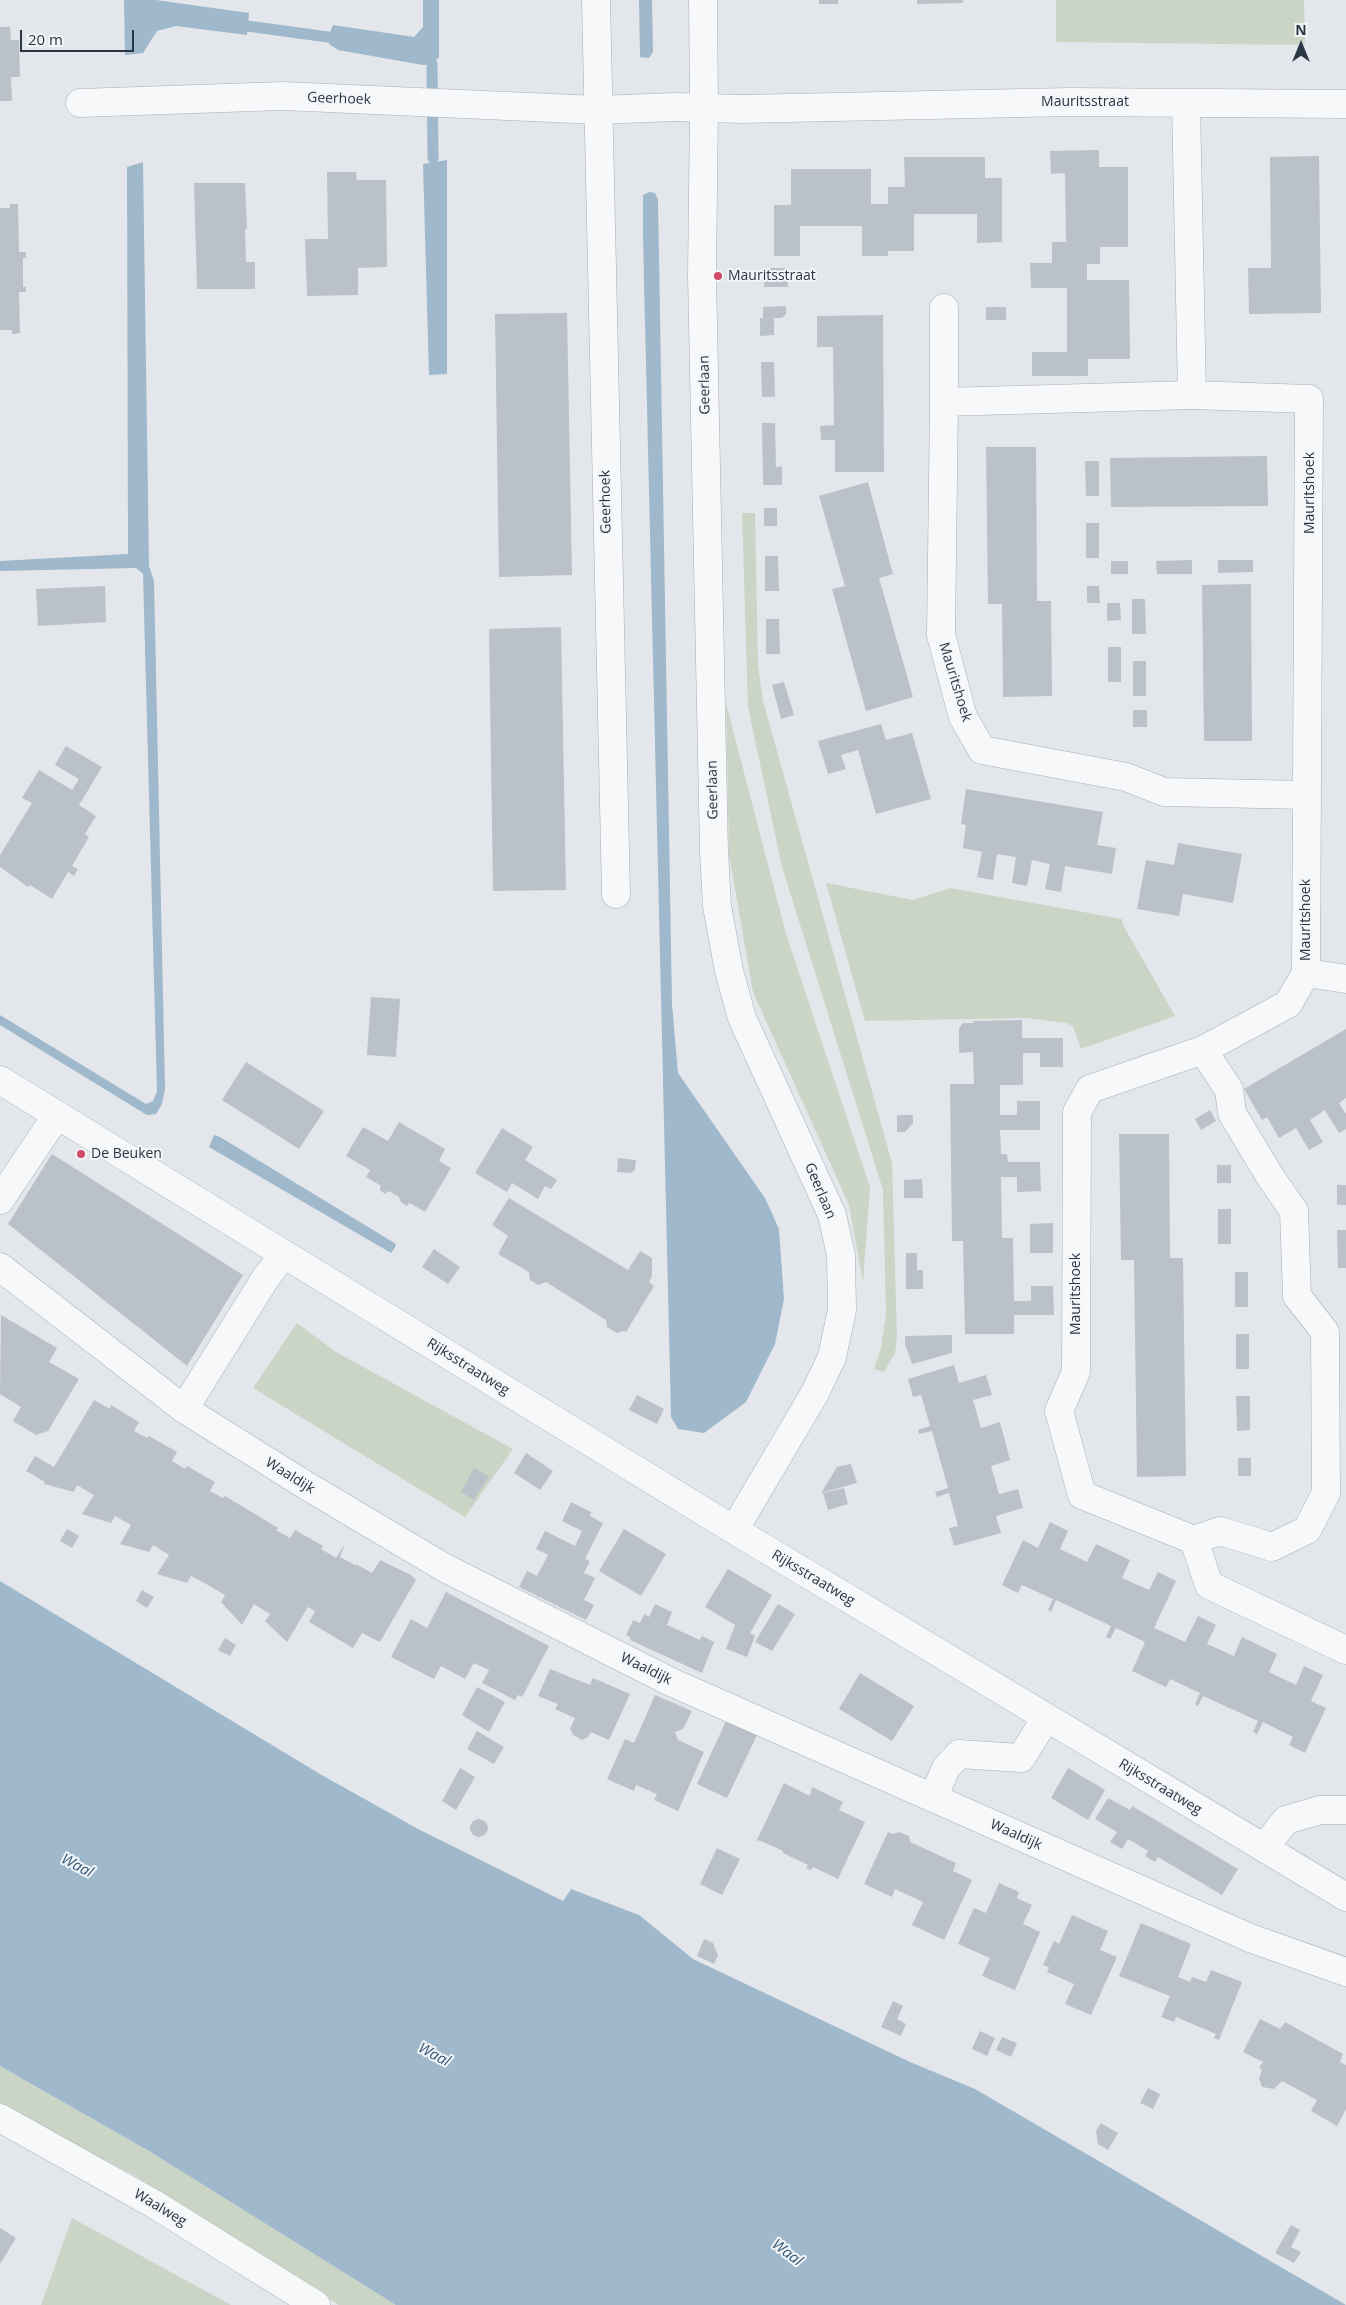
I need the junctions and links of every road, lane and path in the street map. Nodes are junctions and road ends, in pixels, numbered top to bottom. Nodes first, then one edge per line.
1 (596, 0) edge
2 (703, 0) edge
3 (80, 103) dead end
4 (1186, 103) junction
5 (1346, 104) edge
6 (704, 108) junction
7 (597, 110) junction
8 (944, 308) dead end
9 (1192, 395) junction
10 (944, 402) junction
11 (1306, 795) junction
12 (616, 894) dead end
13 (1306, 973) junction
14 (1346, 979) edge
15 (1203, 1050) junction
16 (0, 1080) edge
17 (57, 1114) junction
18 (0, 1200) edge
19 (284, 1254) junction
20 (0, 1267) edge
21 (184, 1409) junction
22 (734, 1530) junction
23 (1194, 1540) junction
24 (1346, 1650) edge
25 (1046, 1718) junction
26 (933, 1798) junction
27 (1346, 1810) edge
28 (1264, 1848) junction
29 (1346, 1897) edge
30 (1346, 1972) edge
31 (0, 2118) edge
32 (316, 2305) edge

1 - 7 street, Geerhoek
2 - 6 street, Geerlaan
3 - 7 street, Geerhoek
4 - 5 street, Mauritsstraat
4 - 6 street, Mauritsstraat
4 - 9 street
6 - 7 street, Geerhoek
6 - 22 street, Geerlaan
7 - 12 street, Geerhoek
8 - 10 street, Mauritshoek
9 - 10 street, Mauritshoek
9 - 11 street, Mauritshoek
10 - 11 street, Mauritshoek
11 - 13 street, Mauritshoek
13 - 14 street
13 - 15 street, Mauritshoek
15 - 23 street
15 - 23 street, Mauritshoek
16 - 17 street, Rijksstraatweg
17 - 18 street
17 - 19 street, Rijksstraatweg
19 - 21 street
19 - 22 street, Rijksstraatweg
20 - 21 street, Waaldijk
21 - 26 street, Waaldijk
22 - 25 street, Rijksstraatweg
23 - 24 street
25 - 26 street
25 - 28 street, Rijksstraatweg
26 - 30 street, Waaldijk
27 - 28 street
28 - 29 street, Rijksstraatweg
31 - 32 street, Waalweg

